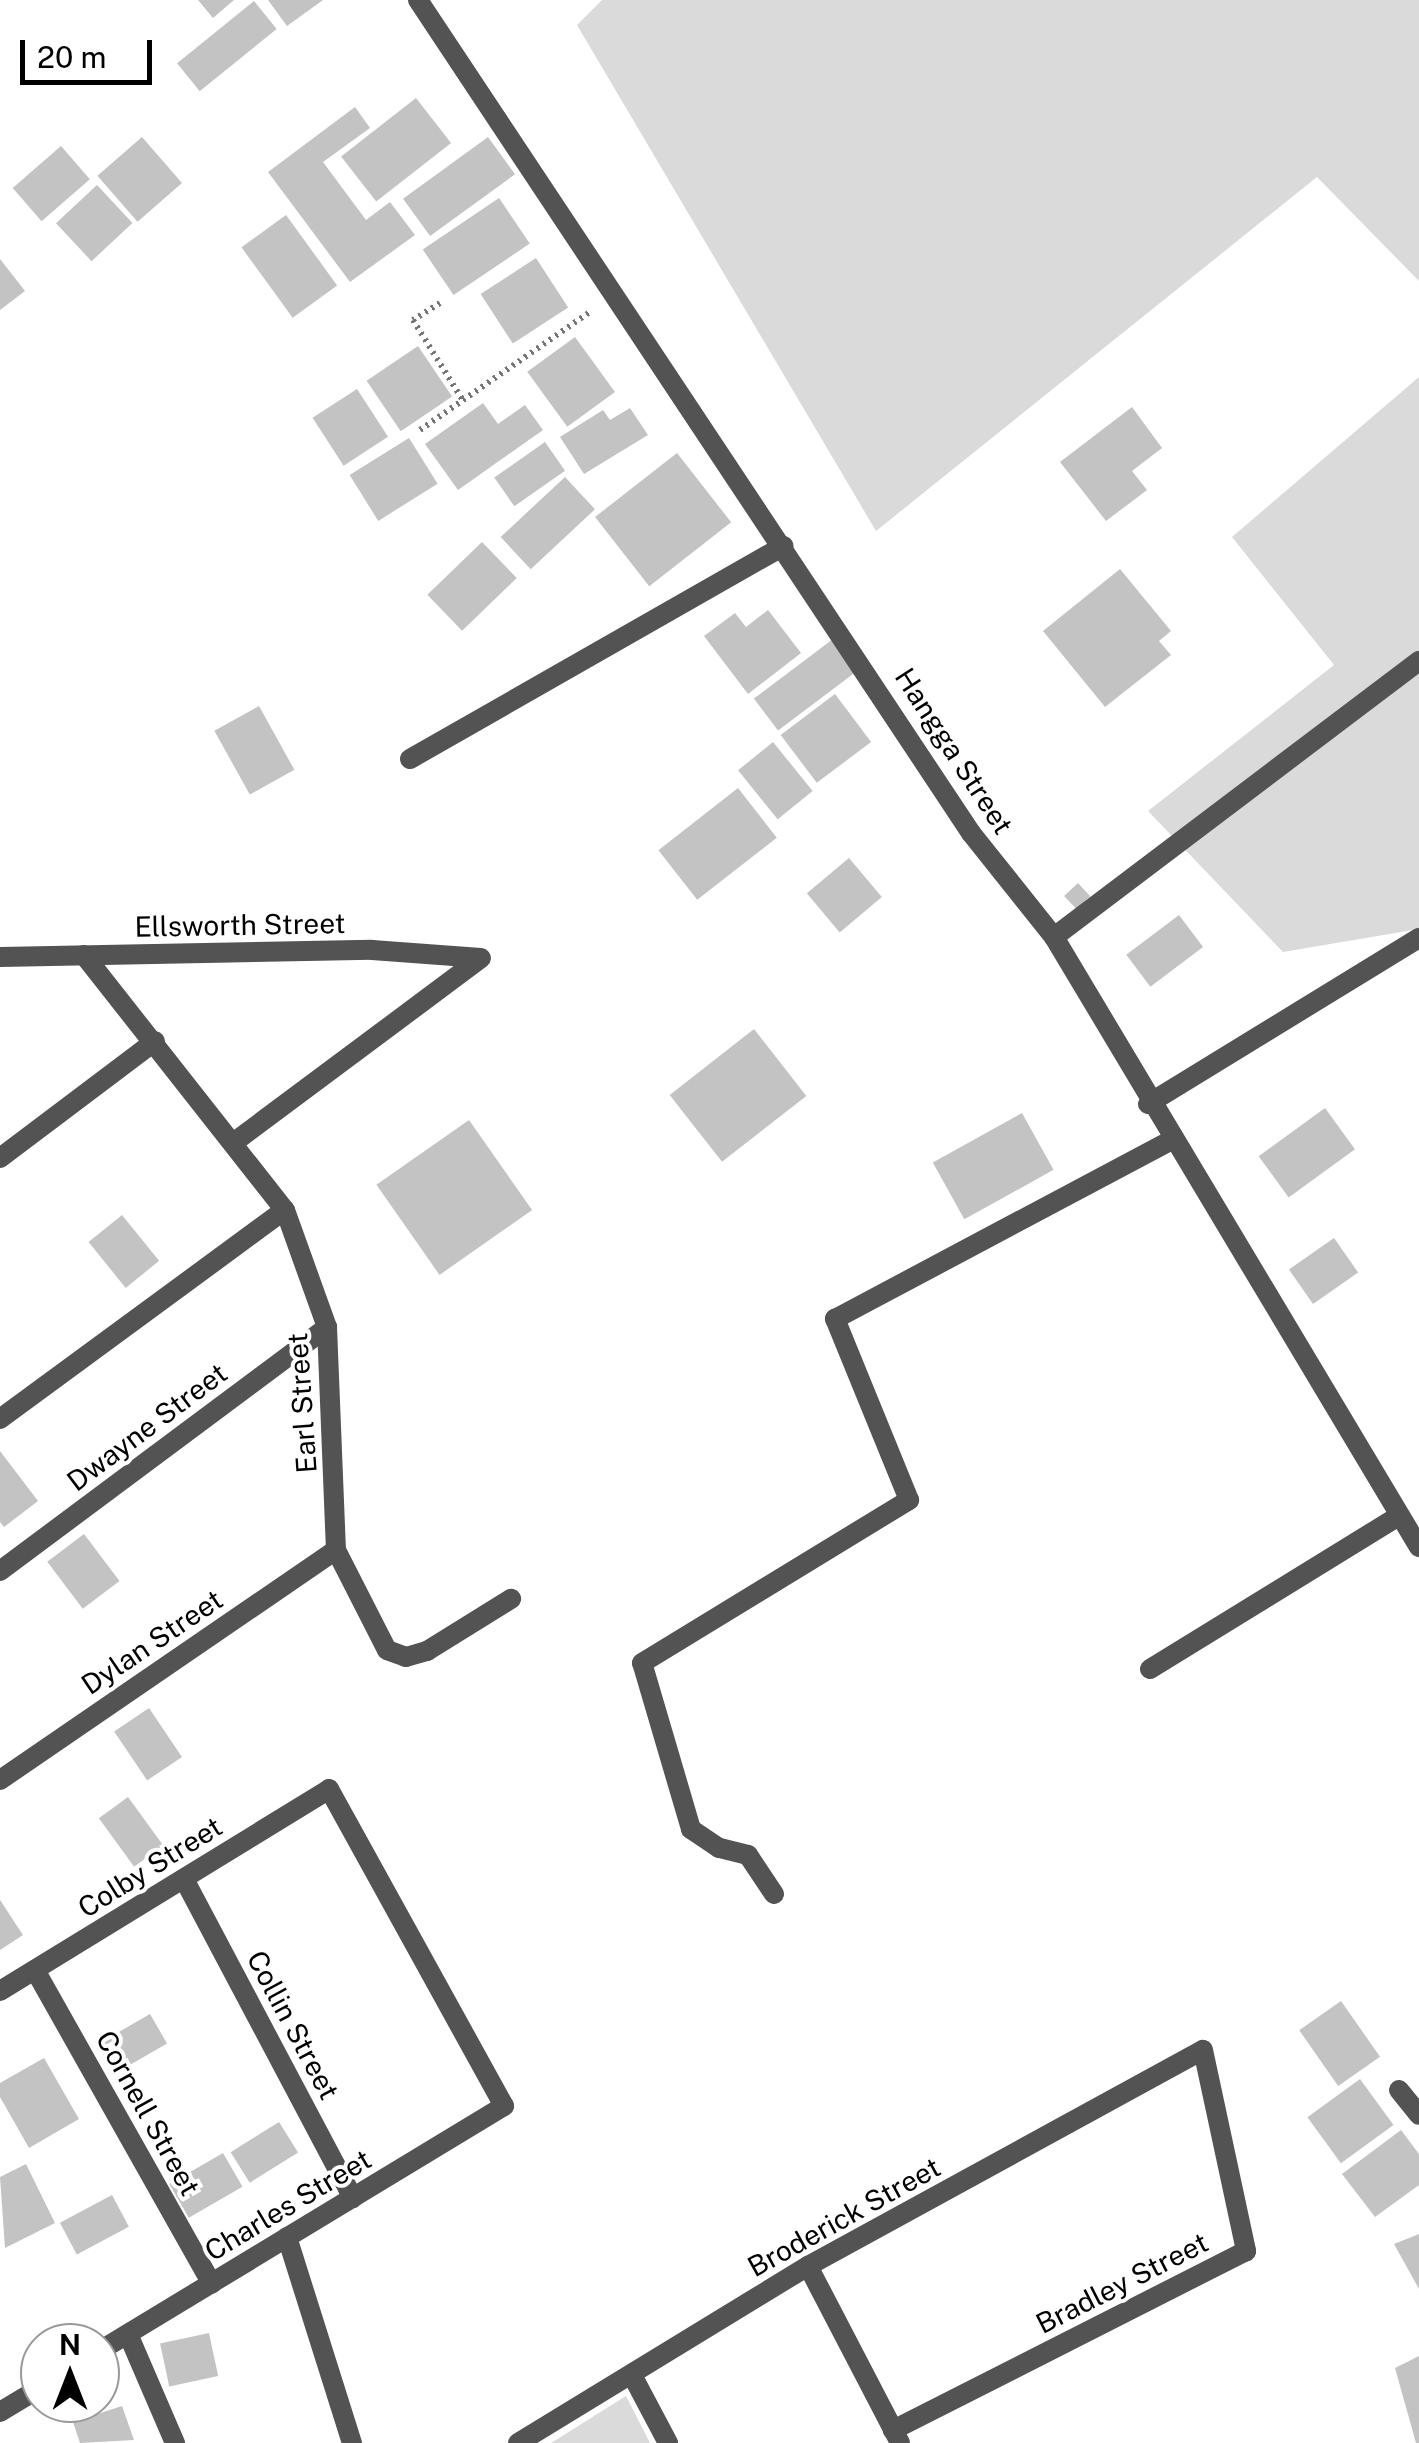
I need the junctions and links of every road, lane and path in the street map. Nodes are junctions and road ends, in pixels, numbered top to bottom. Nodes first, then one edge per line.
1 (418, 0) edge
2 (611, 297) junction
3 (440, 303) dead end
4 (462, 399) junction
5 (420, 430) dead end
6 (783, 546) junction
7 (1419, 661) edge
8 (410, 759) dead end
9 (1054, 937) junction
10 (1419, 938) edge
11 (84, 956) junction
12 (0, 957) edge
13 (155, 1042) junction
14 (1148, 1104) junction
15 (1170, 1141) junction
16 (233, 1143) junction
17 (0, 1158) edge
18 (284, 1210) junction
19 (327, 1327) junction
20 (0, 1418) edge
21 (1399, 1516) junction
22 (1419, 1546) edge
23 (336, 1550) junction
24 (0, 1571) edge
25 (511, 1598) dead end
26 (1150, 1669) dead end
27 (0, 1780) edge
28 (184, 1878) junction
29 (774, 1894) dead end
30 (35, 1970) junction
31 (0, 1992) edge
32 (1203, 2050) joint
33 (1399, 2090) dead end
34 (504, 2106) joint
35 (1419, 2114) edge
36 (353, 2198) junction
37 (287, 2237) junction
38 (808, 2266) junction
39 (212, 2284) junction
40 (128, 2334) junction
41 (120, 2339) edge
42 (632, 2375) junction
43 (896, 2436) edge
44 (176, 2443) edge
45 (352, 2443) edge
46 (518, 2443) edge
47 (668, 2443) edge

1 - 2 street, Hangga Street
2 - 4 path
2 - 6 street, Hangga Street
3 - 4 path
4 - 5 path
6 - 8 street
6 - 9 street, Hangga Street
7 - 9 street
9 - 14 street, Hangga Street
10 - 14 street
11 - 12 street, Ellsworth Street
11 - 13 street, Earl Street
11 - 16 street, Ellsworth Street
13 - 16 street, Earl Street
13 - 17 street
14 - 15 street, Hangga Street
15 - 21 street, Hangga Street
15 - 29 street
16 - 18 street, Earl Street
18 - 19 street, Earl Street
18 - 20 street
19 - 23 street, Earl Street
19 - 24 street, Dwayne Street
21 - 22 street, Hangga Street
21 - 26 street
23 - 25 street, Earl Street
23 - 27 street, Dylan Street
28 - 30 street, Colby Street
28 - 34 street, Colby Street
28 - 36 street, Collin Street
30 - 31 street, Colby Street
30 - 39 street, Cornell Street
32 - 38 street, Broderick Street
32 - 43 street, Bradley Street
33 - 35 street
34 - 36 street, Charles Street
36 - 37 street, Charles Street
37 - 39 street, Charles Street
37 - 45 street
38 - 42 street, Broderick Street
38 - 43 street
39 - 40 street, Charles Street
40 - 41 street, Charles Street
40 - 44 street
42 - 46 street, Broderick Street
42 - 47 street

